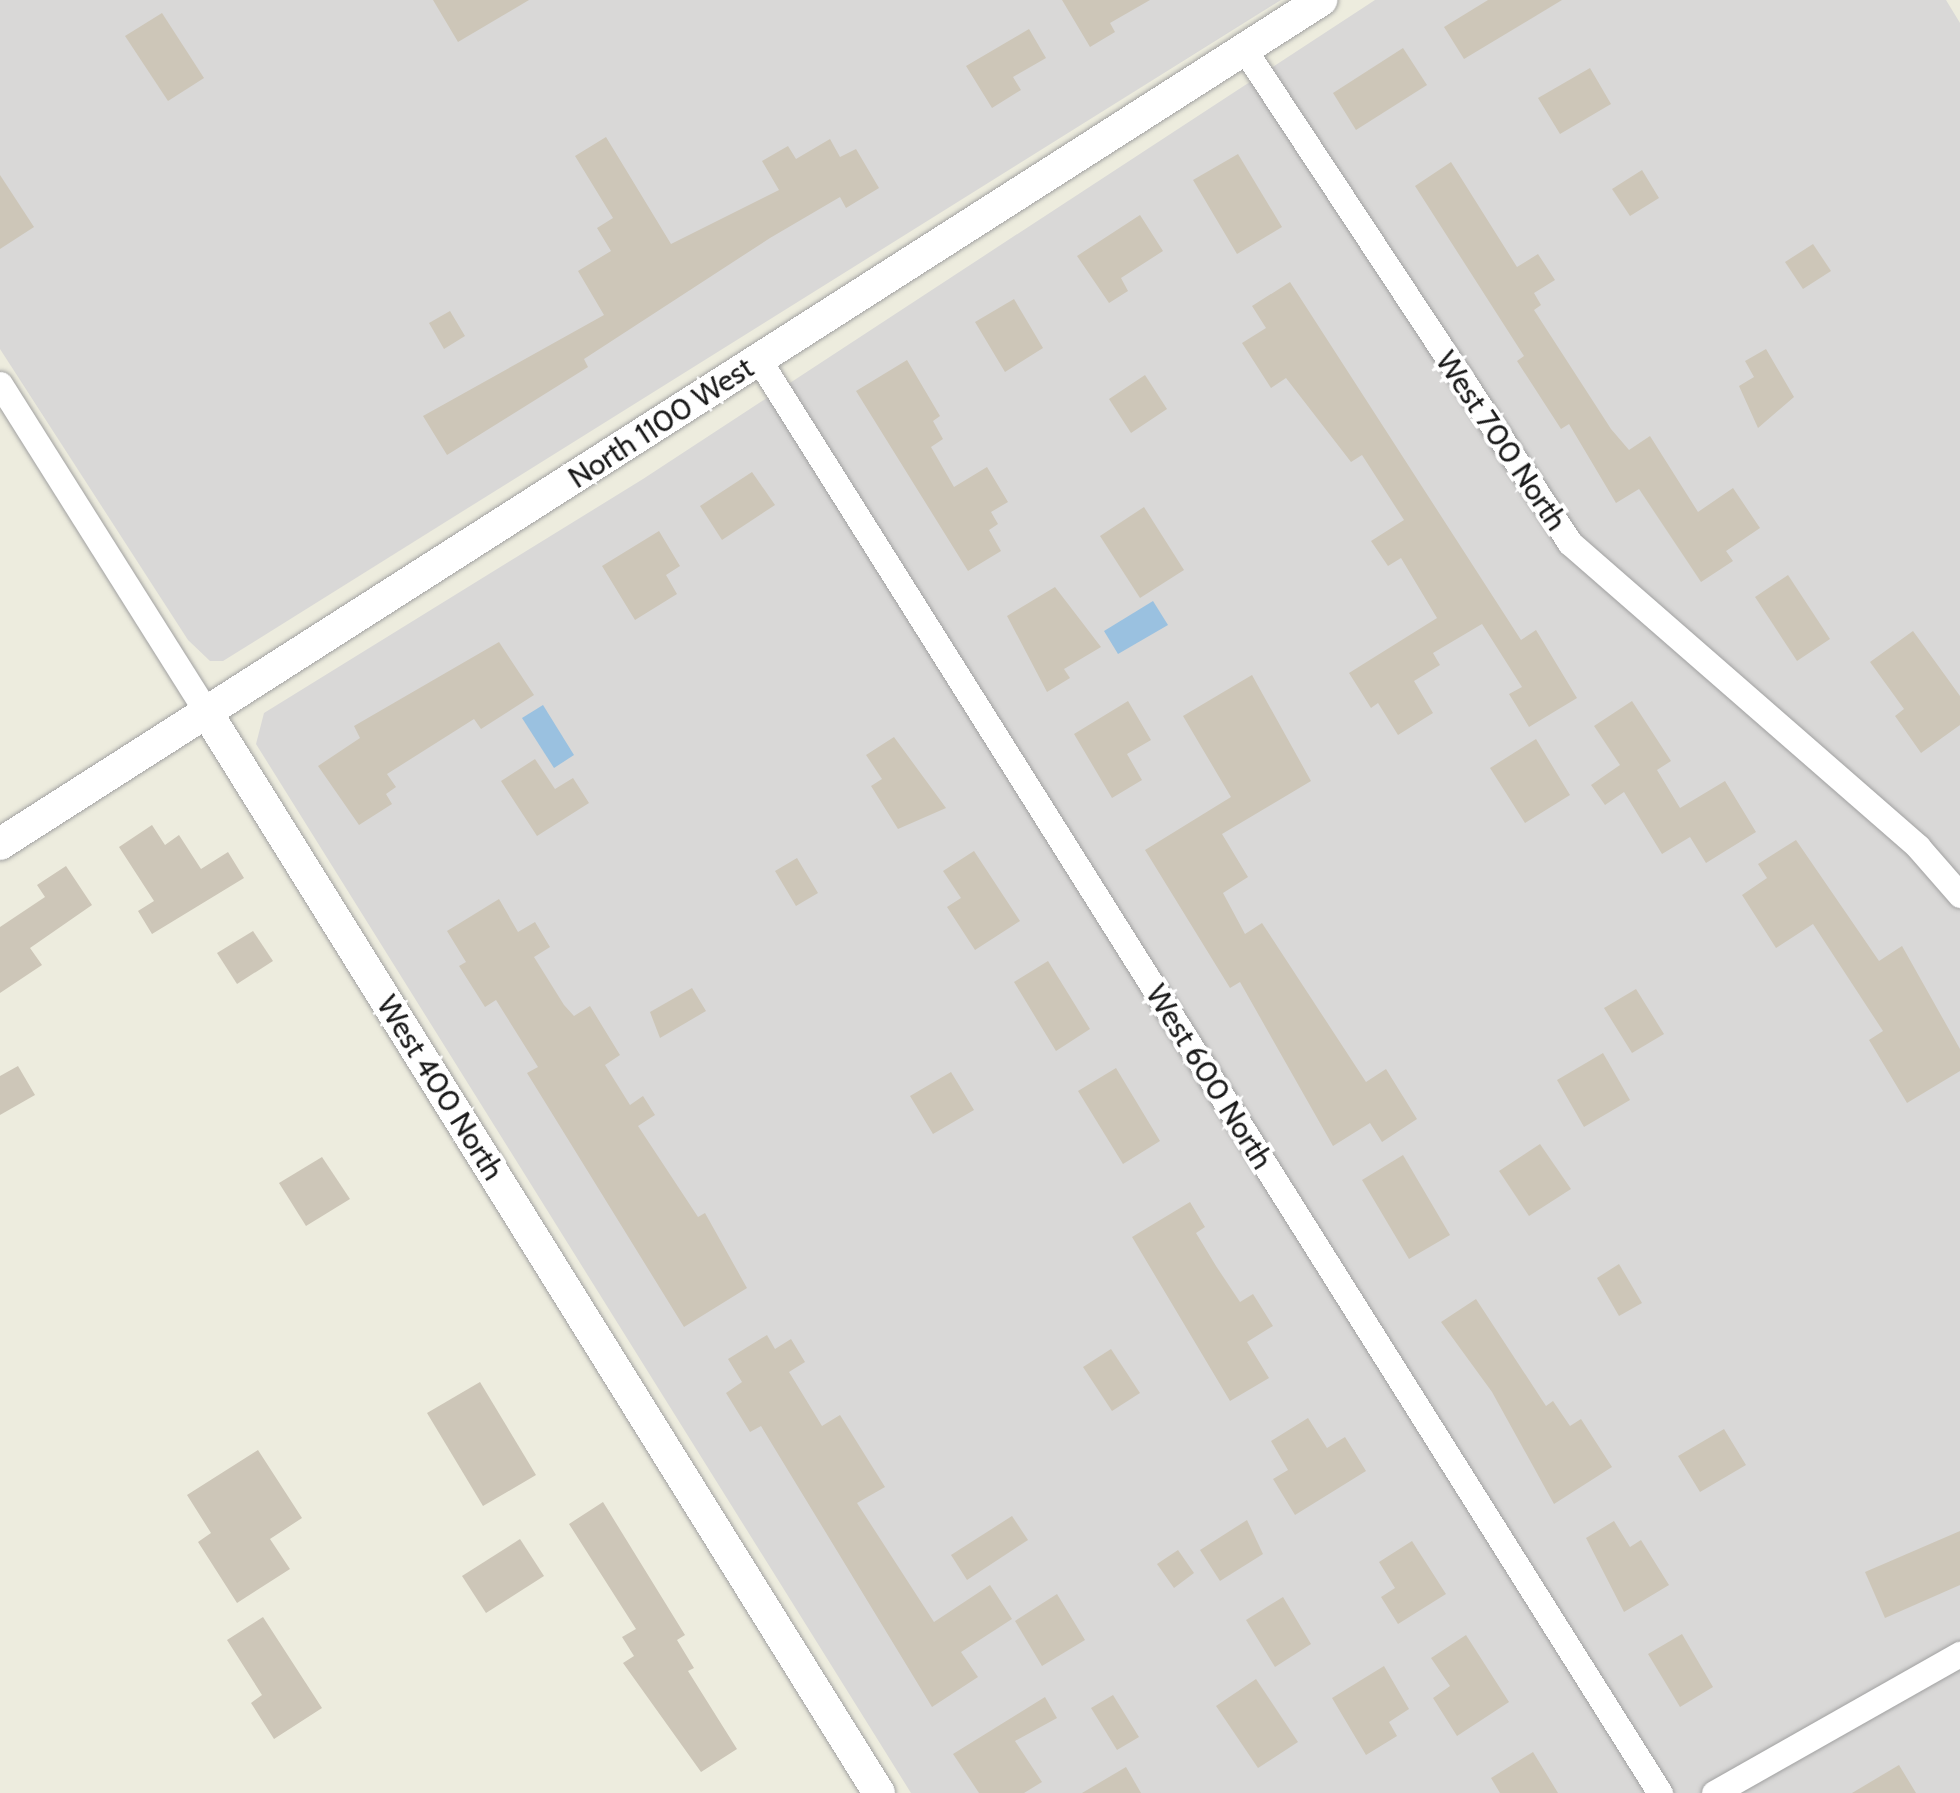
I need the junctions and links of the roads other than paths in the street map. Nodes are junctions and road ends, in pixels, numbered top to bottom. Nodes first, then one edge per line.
1 (1321, 0) edge
2 (1244, 49) junction
3 (759, 360) junction
4 (0, 384) edge
5 (207, 713) junction
6 (0, 844) edge
7 (1960, 895) edge
8 (1960, 1654) edge
9 (879, 1793) edge
10 (1660, 1793) edge
11 (1714, 1793) edge

1 - 2 street, North 1100 West
2 - 3 street, North 1100 West
2 - 7 street, West 700 North
3 - 5 street, North 1100 West
3 - 10 street, West 600 North
4 - 5 street, West 400 North
5 - 6 street, North 1100 West
5 - 9 street, West 400 North
8 - 11 street

